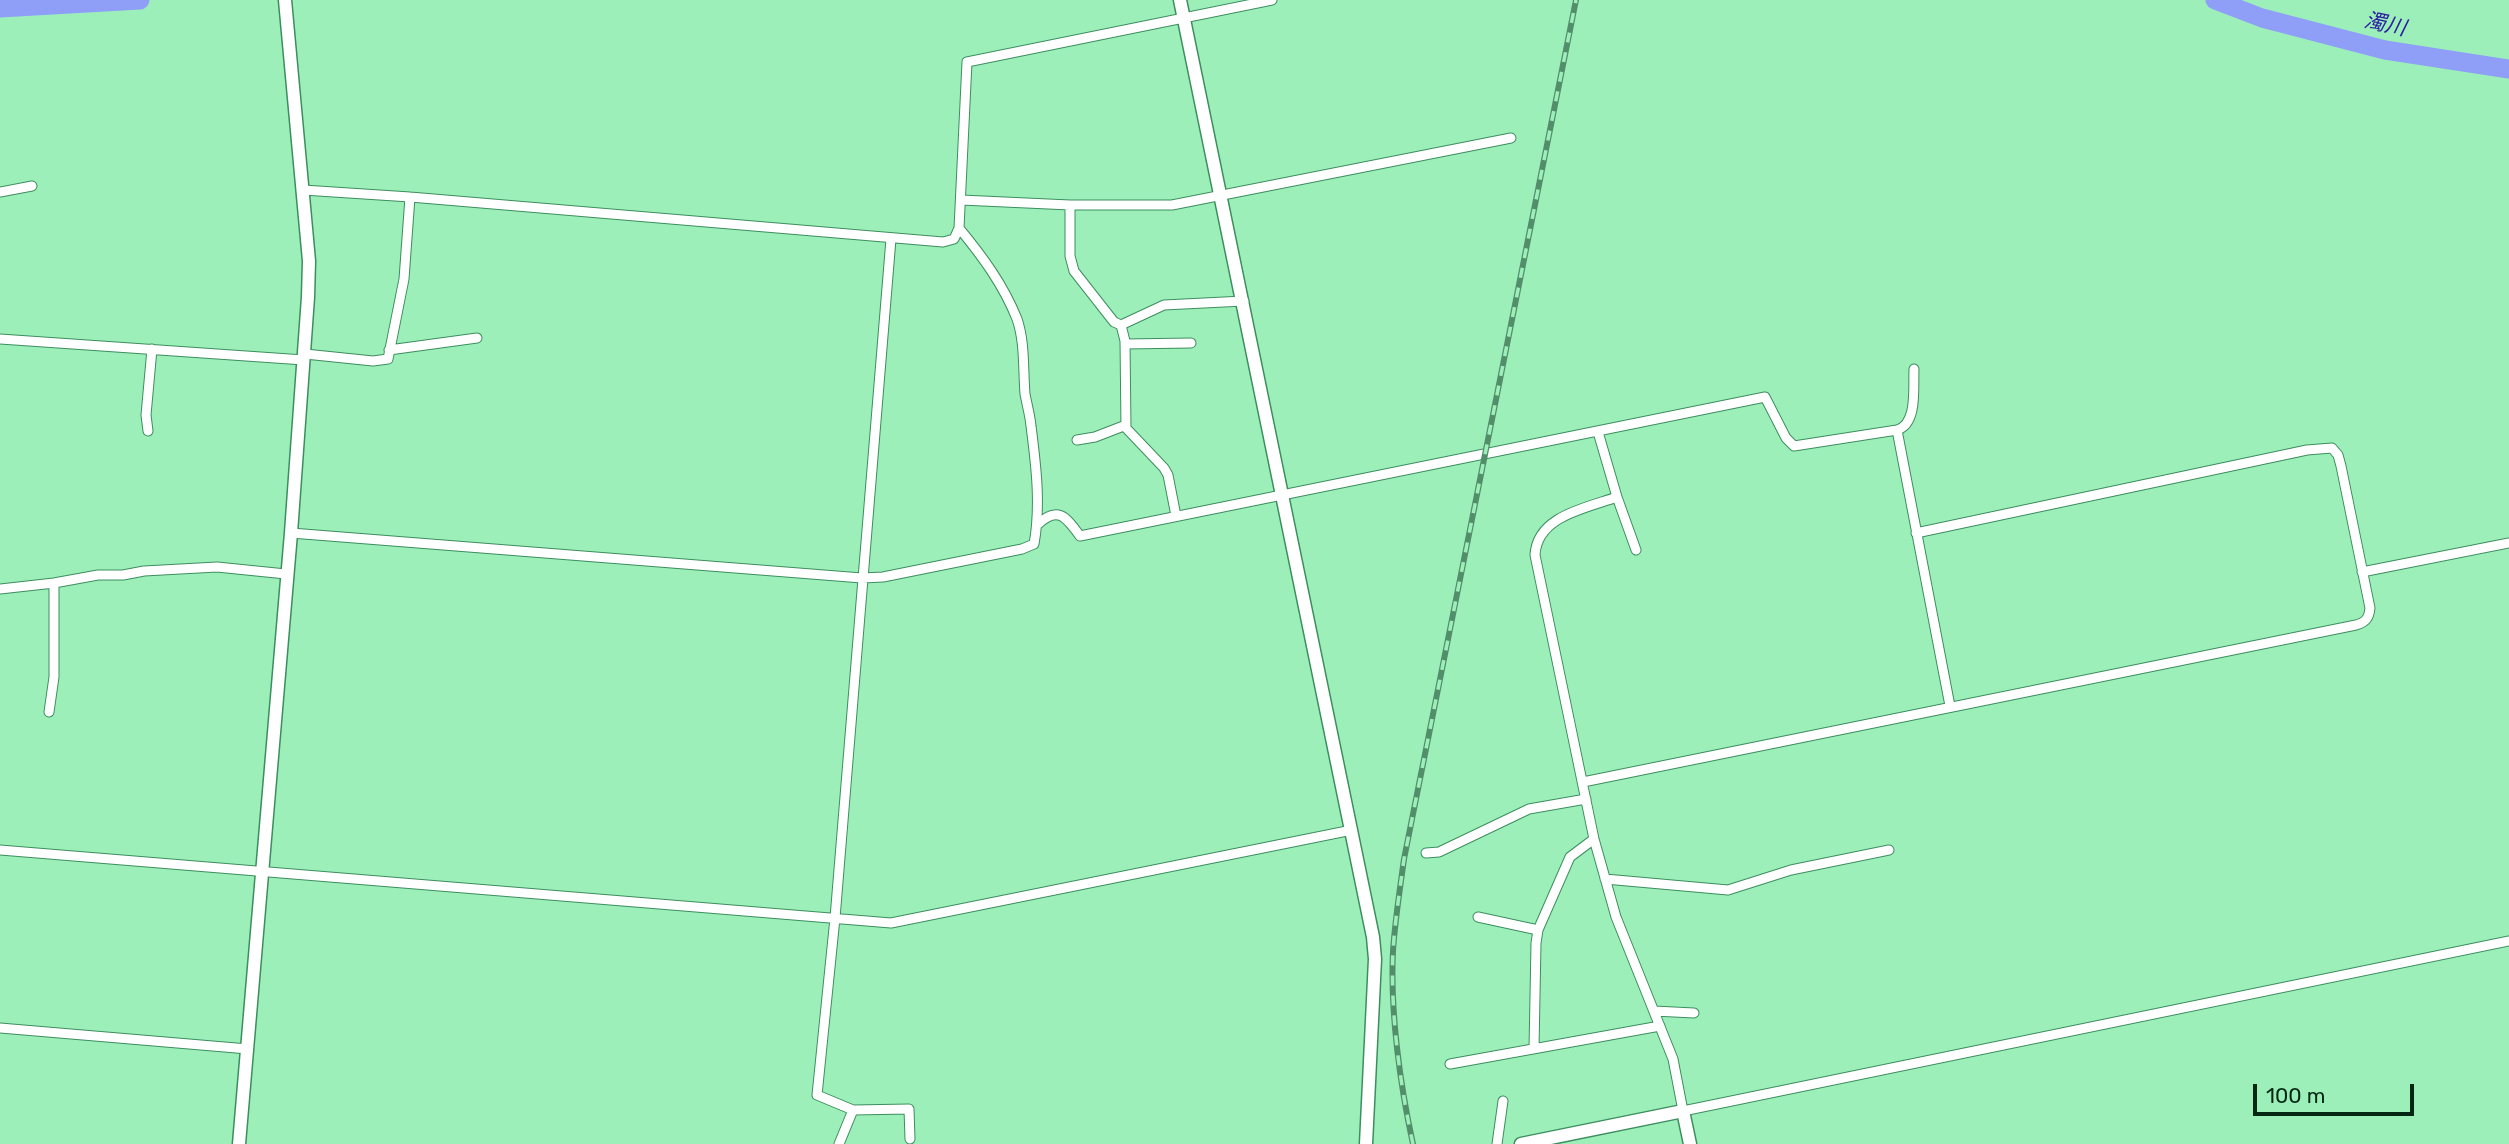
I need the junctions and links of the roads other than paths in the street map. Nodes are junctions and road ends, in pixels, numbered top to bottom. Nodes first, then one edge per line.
1 (285, 0) edge
2 (1180, 0) edge
3 (1272, 0) edge
4 (1184, 19) junction
5 (1511, 138) dead end
6 (32, 186) dead end
7 (303, 190) junction
8 (0, 192) edge
9 (1220, 194) junction
10 (410, 197) junction
11 (961, 200) junction
12 (1070, 205) junction
13 (959, 228) junction
14 (891, 239) junction
15 (1244, 301) junction
16 (1121, 325) junction
17 (477, 338) dead end
18 (0, 339) edge
19 (1191, 343) dead end
20 (1125, 344) junction
21 (152, 349) junction
22 (389, 350) junction
23 (305, 357) junction
24 (1914, 369) dead end
25 (1126, 425) junction
26 (148, 430) dead end
27 (1896, 430) junction
28 (1598, 432) junction
29 (1077, 440) dead end
30 (1283, 495) junction
31 (1617, 497) junction
32 (1175, 516) junction
33 (1037, 525) junction
34 (291, 533) junction
35 (1916, 533) junction
36 (2509, 543) edge
37 (1636, 550) dead end
38 (2362, 572) junction
39 (286, 574) junction
40 (862, 578) junction
41 (54, 583) junction
42 (0, 589) edge
43 (1950, 706) junction
44 (49, 712) dead end
45 (1583, 782) junction
46 (1586, 799) junction
47 (1352, 830) junction
48 (1594, 839) junction
49 (0, 850) edge
50 (1889, 850) dead end
51 (1426, 853) dead end
52 (261, 873) junction
53 (1605, 879) junction
54 (1478, 917) dead end
55 (835, 918) junction
56 (1538, 930) junction
57 (2509, 942) edge
58 (1654, 1011) junction
59 (1694, 1013) dead end
60 (1660, 1026) junction
61 (0, 1028) edge
62 (247, 1049) junction
63 (1534, 1049) junction
64 (1450, 1063) dead end
65 (1503, 1101) dead end
66 (853, 1110) junction
67 (1683, 1111) junction
68 (910, 1139) dead end
69 (239, 1144) edge
70 (839, 1144) edge
71 (1366, 1144) edge
72 (1497, 1144) edge
73 (1521, 1144) edge
74 (1690, 1144) edge

1 - 7 street
2 - 4 street
3 - 4 street
4 - 9 street
4 - 11 street
5 - 9 street
6 - 8 street
7 - 10 street
7 - 23 street
9 - 12 street
9 - 15 street
10 - 14 street
10 - 22 street
11 - 12 street
11 - 13 street
12 - 16 street
13 - 14 street
13 - 33 street
14 - 40 street
15 - 16 street
15 - 30 street
16 - 20 street
17 - 22 street
18 - 21 street
19 - 20 street
20 - 25 street
21 - 23 street
21 - 26 street
22 - 23 street
23 - 34 street
24 - 27 street
25 - 29 street
25 - 32 street
27 - 28 street
27 - 35 street
28 - 30 street
28 - 31 street
30 - 32 street
30 - 47 street
31 - 37 street
31 - 45 street
32 - 33 street
33 - 40 street
34 - 39 street
34 - 40 street
35 - 38 street
35 - 43 street
36 - 38 street
38 - 43 street
39 - 41 street
39 - 52 street
40 - 55 street
41 - 42 street
41 - 44 street
43 - 45 street
45 - 46 street
46 - 48 street
46 - 51 street
47 - 55 street
47 - 71 street
48 - 53 street
48 - 56 street
49 - 52 street
50 - 53 street
52 - 55 street
52 - 62 street
53 - 58 street
54 - 56 street
55 - 66 street
56 - 63 street
57 - 67 street
58 - 59 street
58 - 60 street
60 - 63 street
60 - 67 street
61 - 62 street
62 - 69 street
63 - 64 street
65 - 72 street
66 - 68 street
66 - 70 street
67 - 73 street
67 - 74 street

